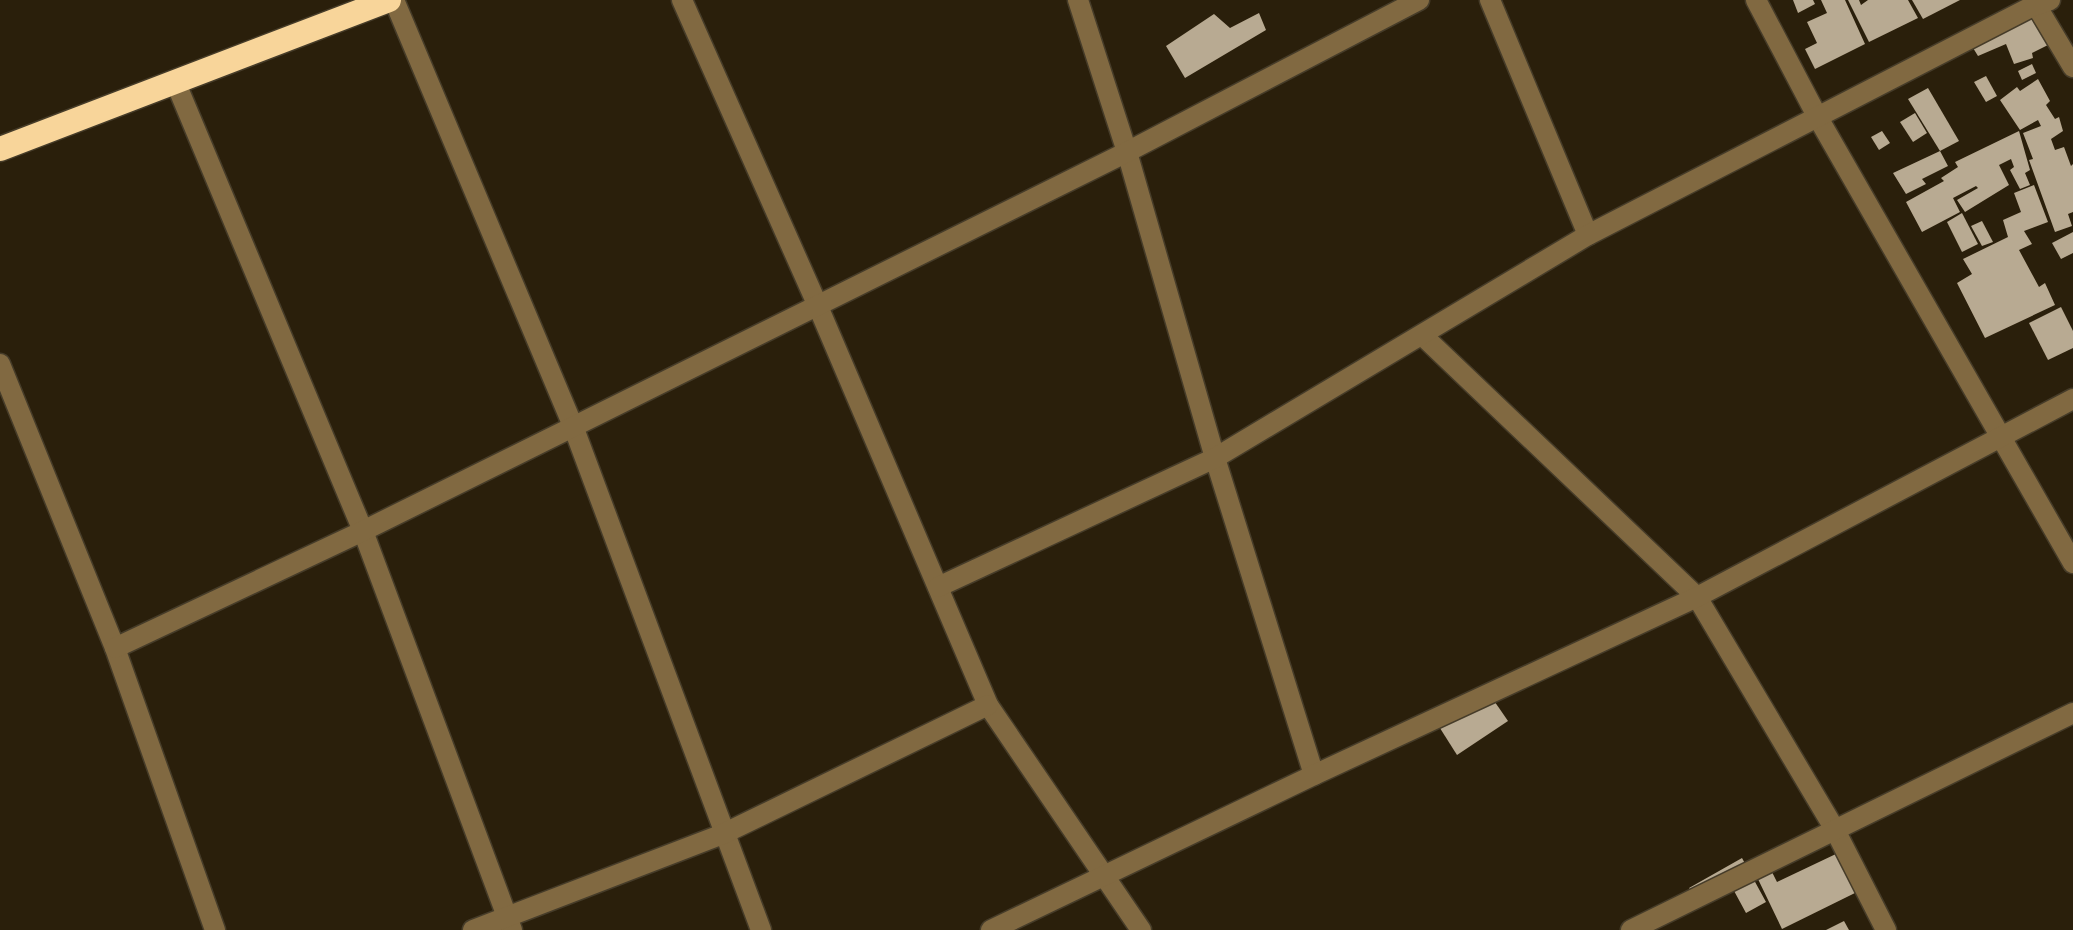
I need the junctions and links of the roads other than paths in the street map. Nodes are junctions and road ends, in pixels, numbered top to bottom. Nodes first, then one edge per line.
1 (392, 0) edge
2 (682, 0) edge
3 (1078, 0) edge
4 (1419, 0) edge
5 (1490, 0) edge
6 (1756, 0) edge
7 (2040, 2) edge
8 (2073, 67) edge
9 (175, 81) junction
10 (1817, 116) junction
11 (0, 149) edge
12 (1127, 152) junction
13 (1588, 235) junction
14 (817, 304) junction
15 (1422, 335) junction
16 (0, 364) edge
17 (2073, 399) edge
18 (573, 426) junction
19 (2000, 436) junction
20 (1215, 458) junction
21 (363, 531) junction
22 (2073, 563) edge
23 (938, 587) junction
24 (1697, 597) junction
25 (115, 648) junction
26 (988, 705) junction
27 (2073, 713) edge
28 (1314, 775) junction
29 (1834, 828) junction
30 (723, 834) junction
31 (1104, 877) junction
32 (509, 924) edge
33 (1639, 928) edge
34 (215, 930) edge
35 (473, 930) edge
36 (761, 930) edge
37 (991, 930) edge
38 (1141, 930) edge
39 (1886, 930) edge

1 - 9 highway
1 - 18 street
2 - 14 street
3 - 12 street
4 - 12 street
5 - 13 street
6 - 10 street
7 - 8 street
7 - 10 street
9 - 11 highway
9 - 21 street
10 - 13 street
10 - 19 street
12 - 14 street
12 - 20 street
13 - 15 street
14 - 18 street
14 - 23 street
15 - 20 street
15 - 24 street
16 - 25 street
17 - 19 street
18 - 21 street
18 - 30 street
19 - 22 street
19 - 24 street
20 - 23 street
20 - 28 street
21 - 25 street
21 - 32 street
23 - 26 street
24 - 28 street
24 - 29 street
25 - 34 street
26 - 30 street
26 - 31 street
27 - 29 street
28 - 31 street
29 - 33 street
29 - 39 street
30 - 32 street
30 - 36 street
31 - 37 street
31 - 38 street
32 - 35 street

